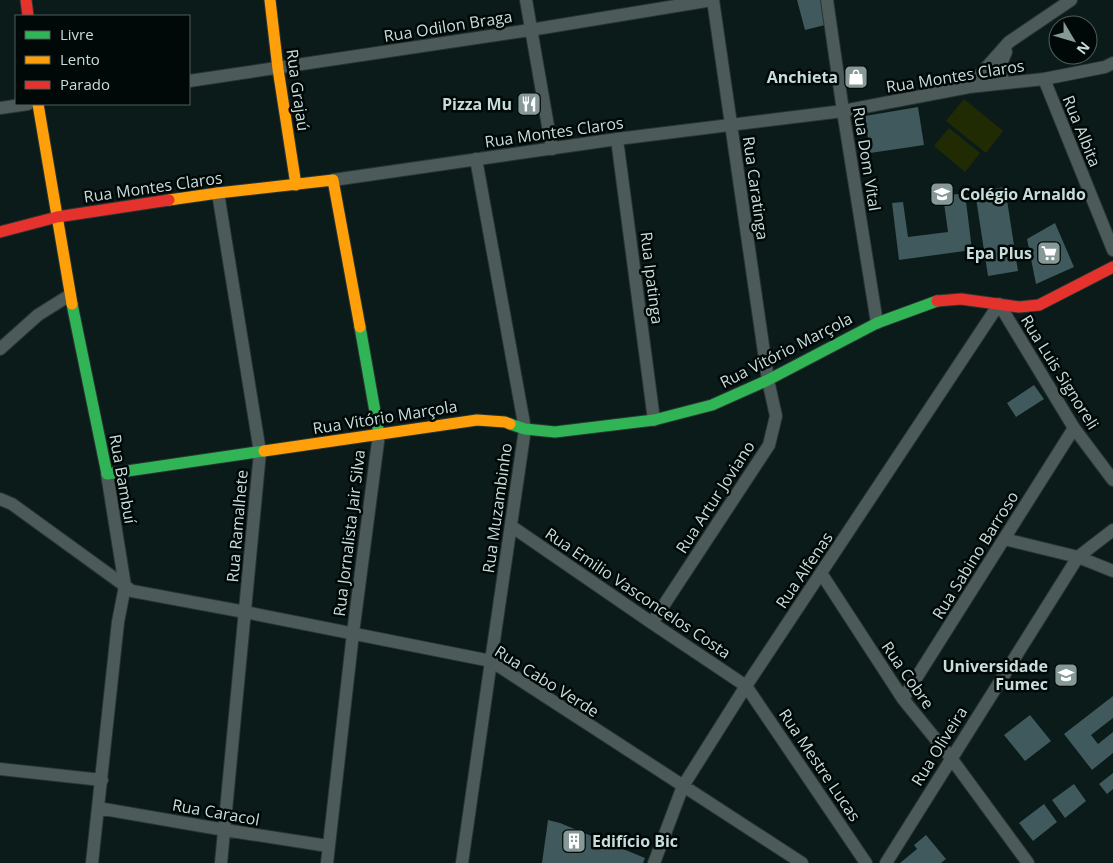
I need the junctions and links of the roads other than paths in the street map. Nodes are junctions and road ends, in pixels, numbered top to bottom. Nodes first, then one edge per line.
1 (26, 0) edge
2 (270, 0) edge
3 (526, 0) edge
4 (712, 0) edge
5 (827, 0) edge
6 (1071, 0) edge
7 (28, 15) edge
8 (530, 30) junction
9 (1010, 42) junction
10 (1113, 63) edge
11 (278, 69) junction
12 (1044, 79) junction
13 (190, 81) edge
14 (1004, 83) junction
15 (969, 87) junction
16 (21, 105) edge
17 (38, 105) edge
18 (0, 108) edge
19 (843, 110) junction
20 (731, 124) junction
21 (617, 139) junction
22 (552, 148) junction
23 (476, 159) junction
24 (333, 180) junction
25 (296, 185) junction
26 (218, 193) junction
27 (57, 217) junction
28 (0, 232) edge
29 (1113, 250) edge
30 (1113, 267) edge
31 (70, 295) junction
32 (1000, 304) junction
33 (877, 323) junction
34 (0, 349) edge
35 (768, 380) junction
36 (654, 420) junction
37 (1074, 428) junction
38 (525, 429) junction
39 (379, 434) junction
40 (260, 452) junction
41 (107, 474) junction
42 (1113, 480) edge
43 (0, 499) edge
44 (511, 526) junction
45 (1113, 530) edge
46 (1004, 539) junction
47 (1078, 557) junction
48 (1113, 571) edge
49 (821, 573) junction
50 (125, 586) junction
51 (245, 612) junction
52 (652, 623) junction
53 (353, 633) junction
54 (490, 661) junction
55 (746, 686) junction
56 (902, 699) junction
57 (951, 758) junction
58 (0, 769) edge
59 (102, 780) junction
60 (682, 786) junction
61 (98, 808) junction
62 (225, 830) junction
63 (328, 846) junction
64 (92, 863) edge
65 (221, 863) edge
66 (326, 863) edge
67 (462, 863) edge
68 (654, 863) edge
69 (802, 863) edge
70 (866, 863) edge
71 (886, 863) edge
72 (1028, 863) edge

1 - 7 street
2 - 11 street, Rua Grajaú
3 - 8 street
4 - 8 street, Rua Odilon Braga
4 - 20 street, Rua Caratinga
5 - 19 street, Rua Dom Vital
6 - 9 street
8 - 11 street, Rua Odilon Braga
8 - 22 street
9 - 14 street
9 - 15 street
10 - 12 street, Rua Montes Claros
11 - 13 street, Rua Odilon Braga
11 - 25 street, Rua Grajaú
12 - 14 street, Rua Montes Claros
12 - 29 street, Rua Albita
14 - 15 street, Rua Montes Claros
15 - 19 street, Rua Montes Claros
16 - 18 street
17 - 27 street, Rua Bambuí
19 - 20 street, Rua Montes Claros
19 - 33 street, Rua Dom Vital
20 - 21 street, Rua Montes Claros
20 - 35 street, Rua Caratinga
21 - 22 street, Rua Montes Claros
21 - 36 street, Rua Ipatinga
22 - 23 street, Rua Montes Claros
23 - 24 street, Rua Montes Claros
23 - 38 street, Rua Muzambinho
24 - 25 street, Rua Montes Claros
24 - 39 street, Rua Jornalista Jair Silva
25 - 26 street, Rua Montes Claros
26 - 27 street, Rua Montes Claros
26 - 40 street, Rua Ramalhete
27 - 28 street, Rua Montes Claros
27 - 31 street, Rua Bambuí
30 - 32 street, Rua Vitório Marçola
31 - 34 street
31 - 41 street, Rua Bambuí
32 - 33 street, Rua Vitório Marçola
32 - 37 street, Rua Luis Signoreli
32 - 49 street, Rua Alfenas
33 - 35 street, Rua Vitório Marçola
35 - 36 street, Rua Vitório Marçola
35 - 52 street, Rua Artur Joviano
36 - 38 street, Rua Vitório Marçola
37 - 42 street, Rua Luis Signoreli
37 - 46 street, Rua Sabino Barroso
38 - 39 street, Rua Vitório Marçola
38 - 44 street, Rua Muzambinho
39 - 40 street, Rua Vitório Marçola
39 - 53 street, Rua Jornalista Jair Silva
40 - 41 street, Rua Vitório Marçola
40 - 51 street, Rua Ramalhete
41 - 50 street, Rua Bambuí
43 - 50 street, Rua Cabo Verde
44 - 52 street, Rua Emilio Vasconcelos Costa
44 - 54 street, Rua Muzambinho
45 - 47 street, Rua Oliveira
46 - 47 street
46 - 56 street, Rua Sabino Barroso
47 - 48 street
47 - 57 street, Rua Oliveira
49 - 55 street, Rua Alfenas
49 - 56 street, Rua Cobre
50 - 51 street, Rua Cabo Verde
50 - 59 street, Rua Bambuí
51 - 53 street, Rua Cabo Verde
51 - 62 street, Rua Ramalhete
52 - 55 street, Rua Emilio Vasconcelos Costa
53 - 54 street, Rua Cabo Verde
53 - 63 street, Rua Jornalista Jair Silva
54 - 60 street, Rua Cabo Verde
54 - 67 street, Rua Muzambinho
55 - 60 street, Rua Alfenas
55 - 70 street, Rua Mestre Lucas
56 - 57 street, Rua Cobre
57 - 71 street, Rua Oliveira
57 - 72 street, Rua Cobre
58 - 59 street
59 - 61 street, Rua Bambuí
60 - 68 street, Rua Alfenas
60 - 69 street, Rua Cabo Verde
61 - 62 street, Rua Caracol
61 - 64 street, Rua Bambuí
62 - 63 street, Rua Caracol
62 - 65 street, Rua Ramalhete
63 - 66 street, Rua Jornalista Jair Silva

